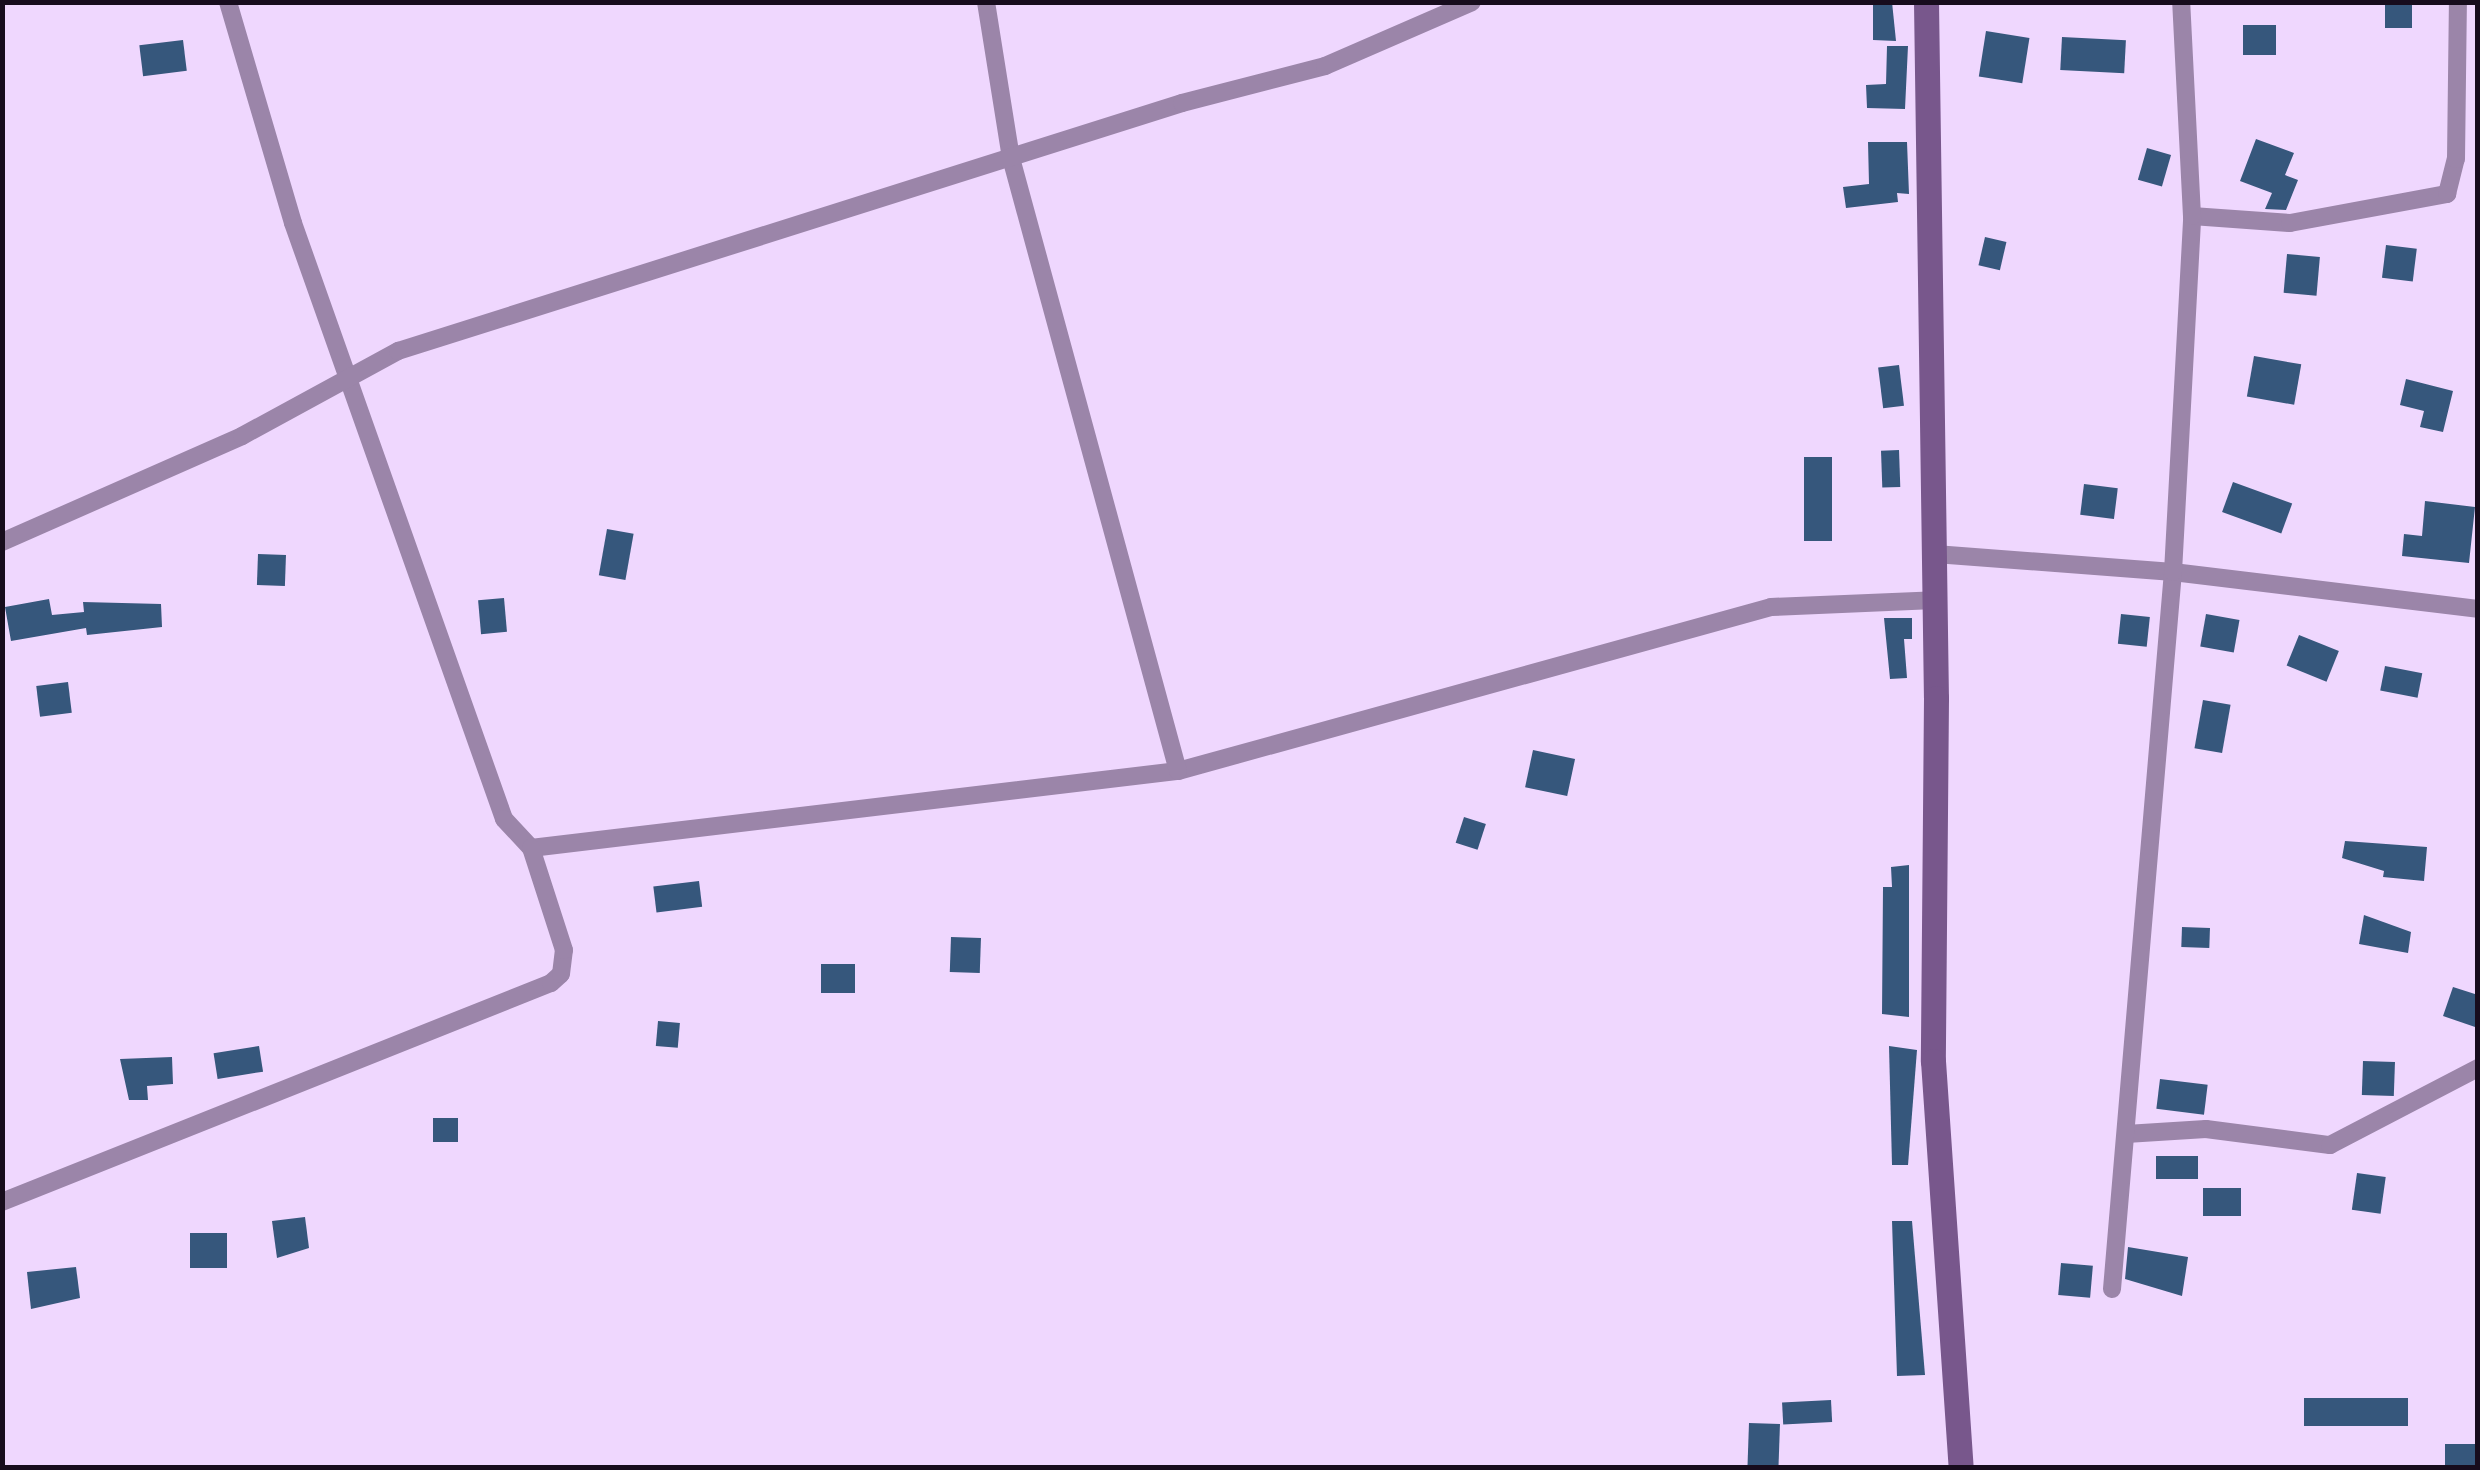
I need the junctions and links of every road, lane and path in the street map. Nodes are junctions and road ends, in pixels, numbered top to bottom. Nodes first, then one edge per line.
1 (228, 2) edge
2 (986, 2) edge
3 (1472, 2) edge
4 (1926, 2) edge
5 (2181, 2) edge
6 (2458, 2) edge
7 (1011, 158) junction
8 (2192, 216) junction
9 (346, 374) junction
10 (2, 542) edge
11 (1935, 554) junction
12 (2173, 572) junction
13 (1935, 600) junction
14 (2478, 609) edge
15 (1178, 771) junction
16 (532, 848) junction
17 (2478, 1068) edge
18 (2126, 1134) junction
19 (2, 1202) edge
20 (2112, 1289) dead end
21 (1961, 1468) edge

1 - 9 street
2 - 7 street
3 - 7 street
4 - 11 main road
5 - 8 street
6 - 8 street
7 - 9 street
7 - 15 street
8 - 12 street
9 - 10 street
9 - 16 street
11 - 12 street
11 - 13 main road
12 - 14 street
12 - 18 street
13 - 15 street
13 - 21 main road
15 - 16 street
16 - 19 street
17 - 18 street
18 - 20 street

